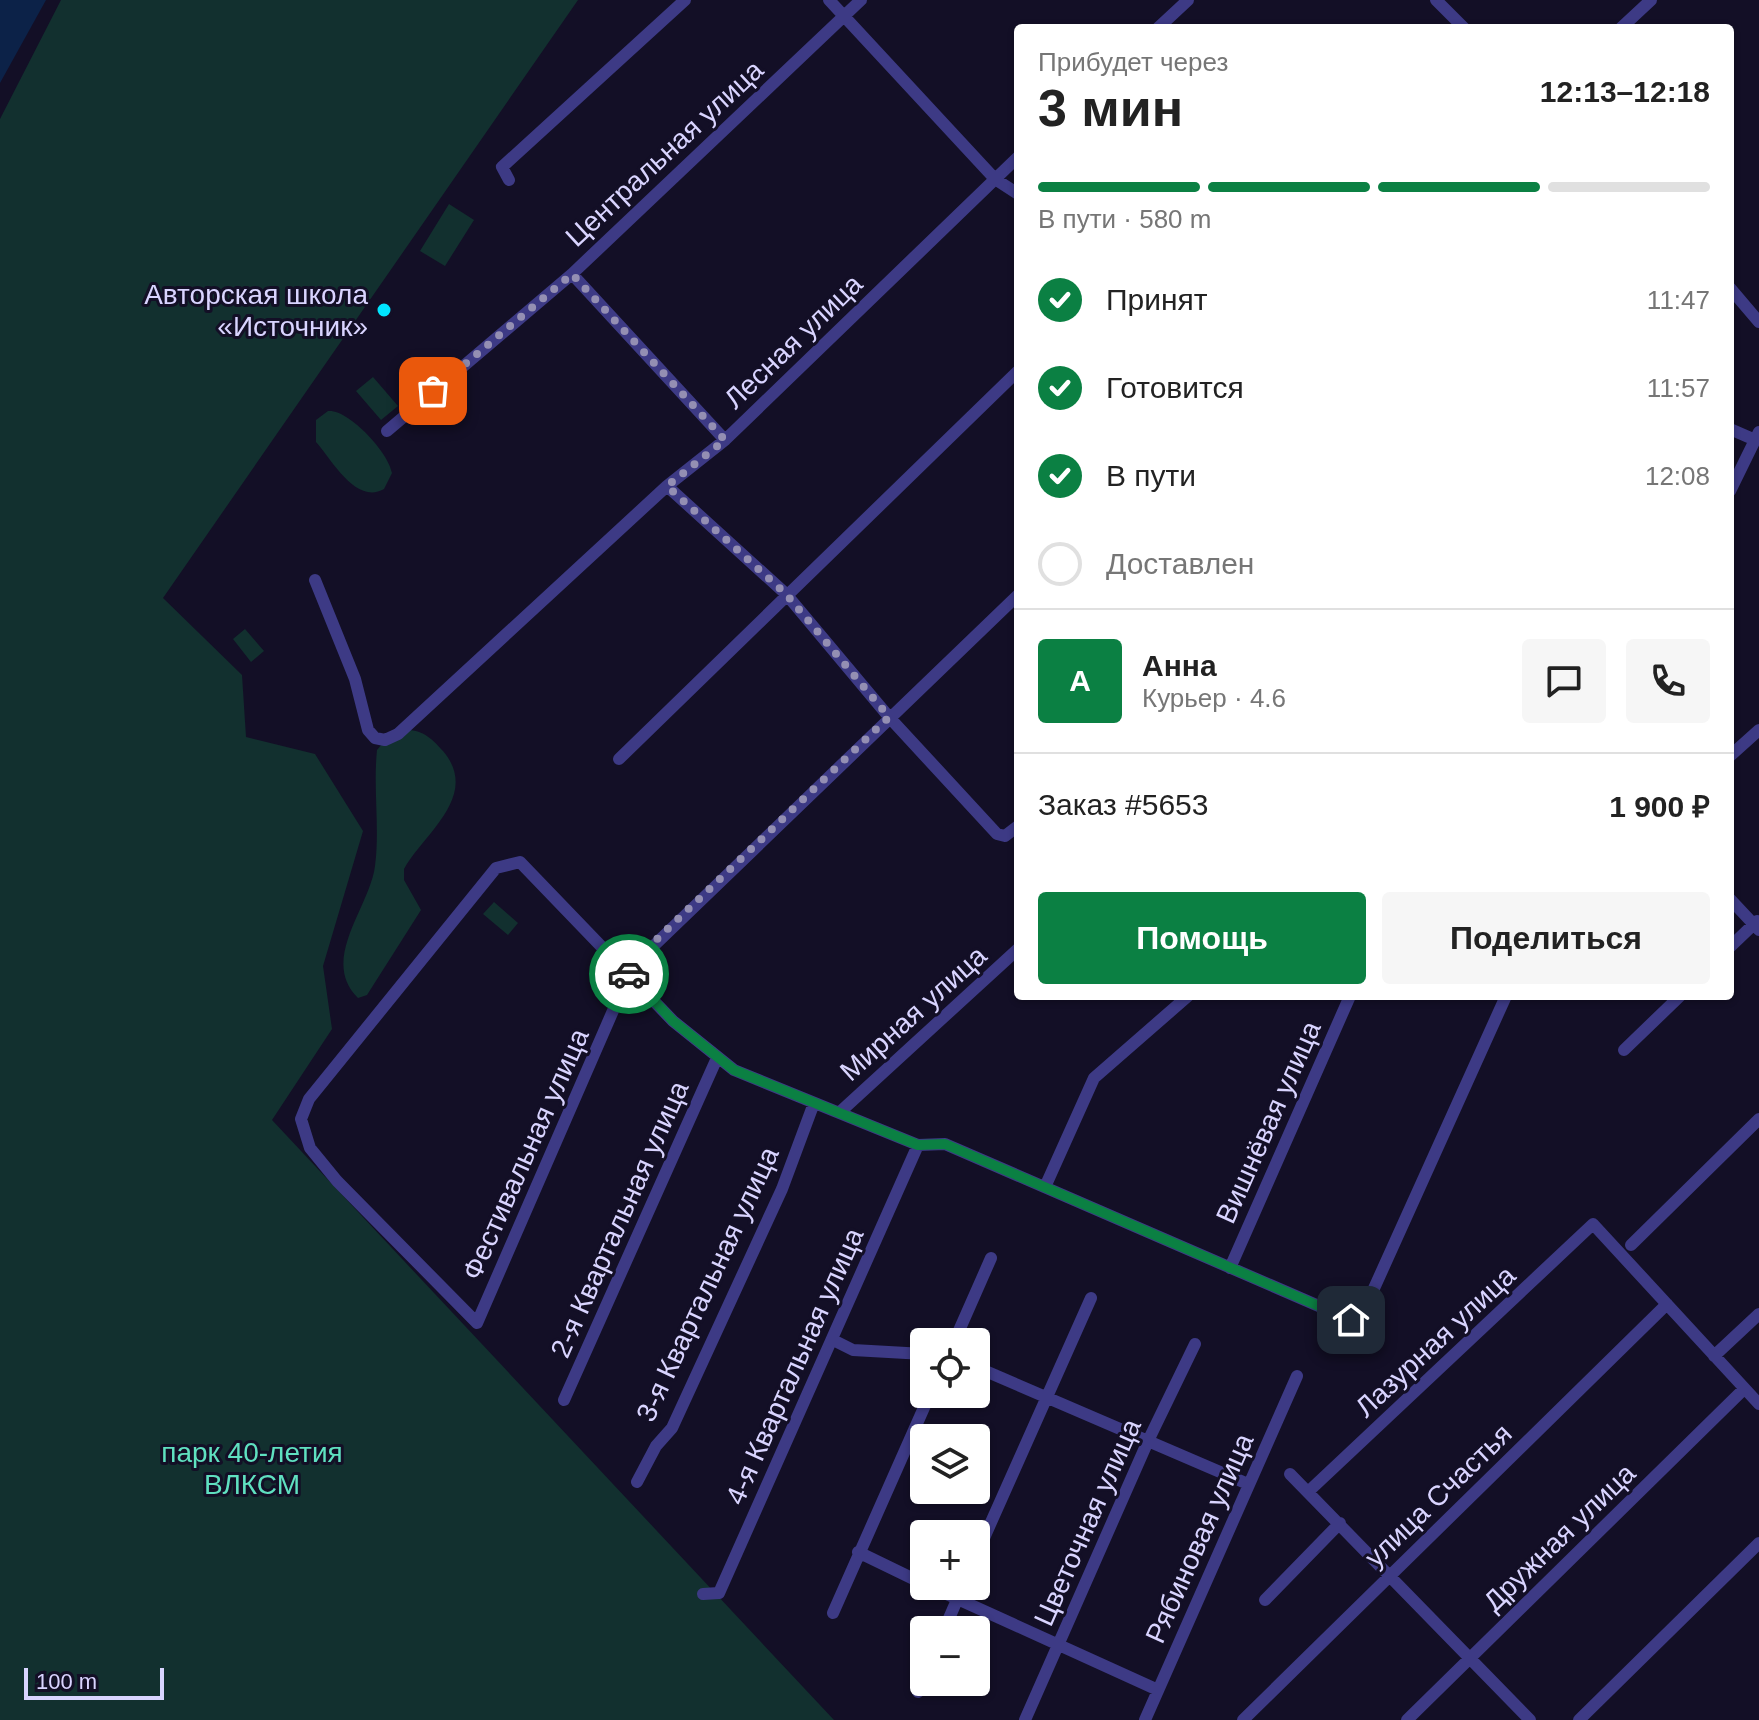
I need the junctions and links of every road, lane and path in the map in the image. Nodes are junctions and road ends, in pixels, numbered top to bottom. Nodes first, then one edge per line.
1 (685, 0) edge
2 (829, 0) edge
3 (861, 0) edge
4 (1188, 0) edge
5 (1436, 0) edge
6 (1651, 0) edge
7 (843, 16) junction
8 (1162, 24) edge
9 (1460, 24) edge
10 (1625, 24) edge
11 (1014, 161) edge
12 (995, 179) junction
13 (509, 180) dead end
14 (1014, 191) edge
15 (572, 274) junction
16 (1734, 293) edge
17 (1759, 322) edge
18 (1014, 375) edge
19 (1734, 430) edge
20 (387, 431) dead end
21 (1756, 435) edge
22 (725, 440) junction
23 (1734, 482) edge
24 (667, 486) junction
25 (315, 580) dead end
26 (786, 594) junction
27 (1014, 599) edge
28 (889, 717) junction
29 (1759, 730) edge
30 (1734, 752) edge
31 (619, 759) dead end
32 (1014, 829) edge
33 (1734, 903) edge
34 (1757, 925) edge
35 (1734, 944) edge
36 (1014, 953) edge
37 (629, 974) junction
38 (1183, 1000) edge
39 (1348, 1000) edge
40 (1504, 1000) edge
41 (1676, 1000) edge
42 (1624, 1050) dead end
43 (717, 1058) junction
44 (814, 1103) junction
45 (840, 1112) junction
46 (1759, 1119) edge
47 (918, 1145) junction
48 (1045, 1187) junction
49 (1631, 1245) dead end
50 (991, 1258) dead end
51 (1230, 1268) junction
52 (1091, 1298) dead end
53 (1667, 1304) junction
54 (1759, 1314) edge
55 (960, 1328) edge
56 (833, 1340) junction
57 (1195, 1344) dead end
58 (910, 1353) edge
59 (1714, 1356) junction
60 (990, 1373) edge
61 (1297, 1376) dead end
62 (1744, 1389) junction
63 (1047, 1397) junction
64 (564, 1400) dead end
65 (1759, 1404) edge
66 (924, 1408) edge
67 (1148, 1441) junction
68 (1290, 1474) dead end
69 (637, 1482) dead end
70 (1248, 1484) junction
71 (1309, 1491) junction
72 (1340, 1523) junction
73 (990, 1525) edge
74 (1759, 1543) edge
75 (858, 1552) junction
76 (1390, 1576) junction
77 (910, 1577) edge
78 (703, 1594) dead end
79 (959, 1600) edge
80 (1265, 1600) dead end
81 (833, 1613) dead end
82 (1060, 1645) junction
83 (1470, 1658) junction
84 (1158, 1690) junction
85 (1025, 1720) edge
86 (1145, 1720) edge
87 (1243, 1720) edge
88 (1407, 1720) edge
89 (1530, 1720) edge
90 (1579, 1720) edge

1 - 13 street
2 - 7 street
3 - 7 street, Центральная улица
4 - 8 street
5 - 9 street
6 - 10 street
7 - 12 street
7 - 15 street, Центральная улица
11 - 12 street, Лесная улица
12 - 14 street
12 - 22 street, Лесная улица
15 - 20 street, Центральная улица
15 - 22 street
16 - 17 street
18 - 26 street
19 - 21 street
21 - 23 street
22 - 24 street, Лесная улица
24 - 25 street, Лесная улица
24 - 26 street
26 - 28 street
26 - 31 street
27 - 28 street, Фестивальная улица
28 - 32 street
28 - 37 street, Фестивальная улица
29 - 30 street
33 - 34 street
34 - 35 street
36 - 45 street, Мирная улица
37 - 37 street, Фестивальная улица
37 - 43 street
38 - 48 street
39 - 51 street, Вишнёвая улица
40 - 51 street
41 - 42 street
43 - 44 street
43 - 64 street, 2-я Квартальная улица
44 - 45 street
44 - 69 street, 3-я Квартальная улица
45 - 47 street
46 - 49 street
47 - 48 street
47 - 56 street, 4-я Квартальная улица
48 - 51 street
50 - 55 street
52 - 63 street
53 - 59 street
53 - 71 street, Лазурная улица
53 - 76 street, улица Счастья
54 - 59 street
56 - 58 street
56 - 78 street, 4-я Квартальная улица
57 - 67 street, Цветочная улица
59 - 62 street
60 - 63 street
61 - 70 street, Рябиновая улица
62 - 65 street
62 - 83 street, Дружная улица
63 - 67 street
63 - 73 street
66 - 75 street
67 - 70 street
67 - 82 street, Цветочная улица
68 - 71 street
70 - 84 street, Рябиновая улица
71 - 72 street
72 - 76 street
72 - 80 street
74 - 90 street
75 - 77 street
75 - 81 street
76 - 83 street
76 - 87 street, улица Счастья
79 - 82 street
82 - 84 street
82 - 85 street, Цветочная улица
83 - 88 street, Дружная улица
83 - 89 street
84 - 86 street, Рябиновая улица

